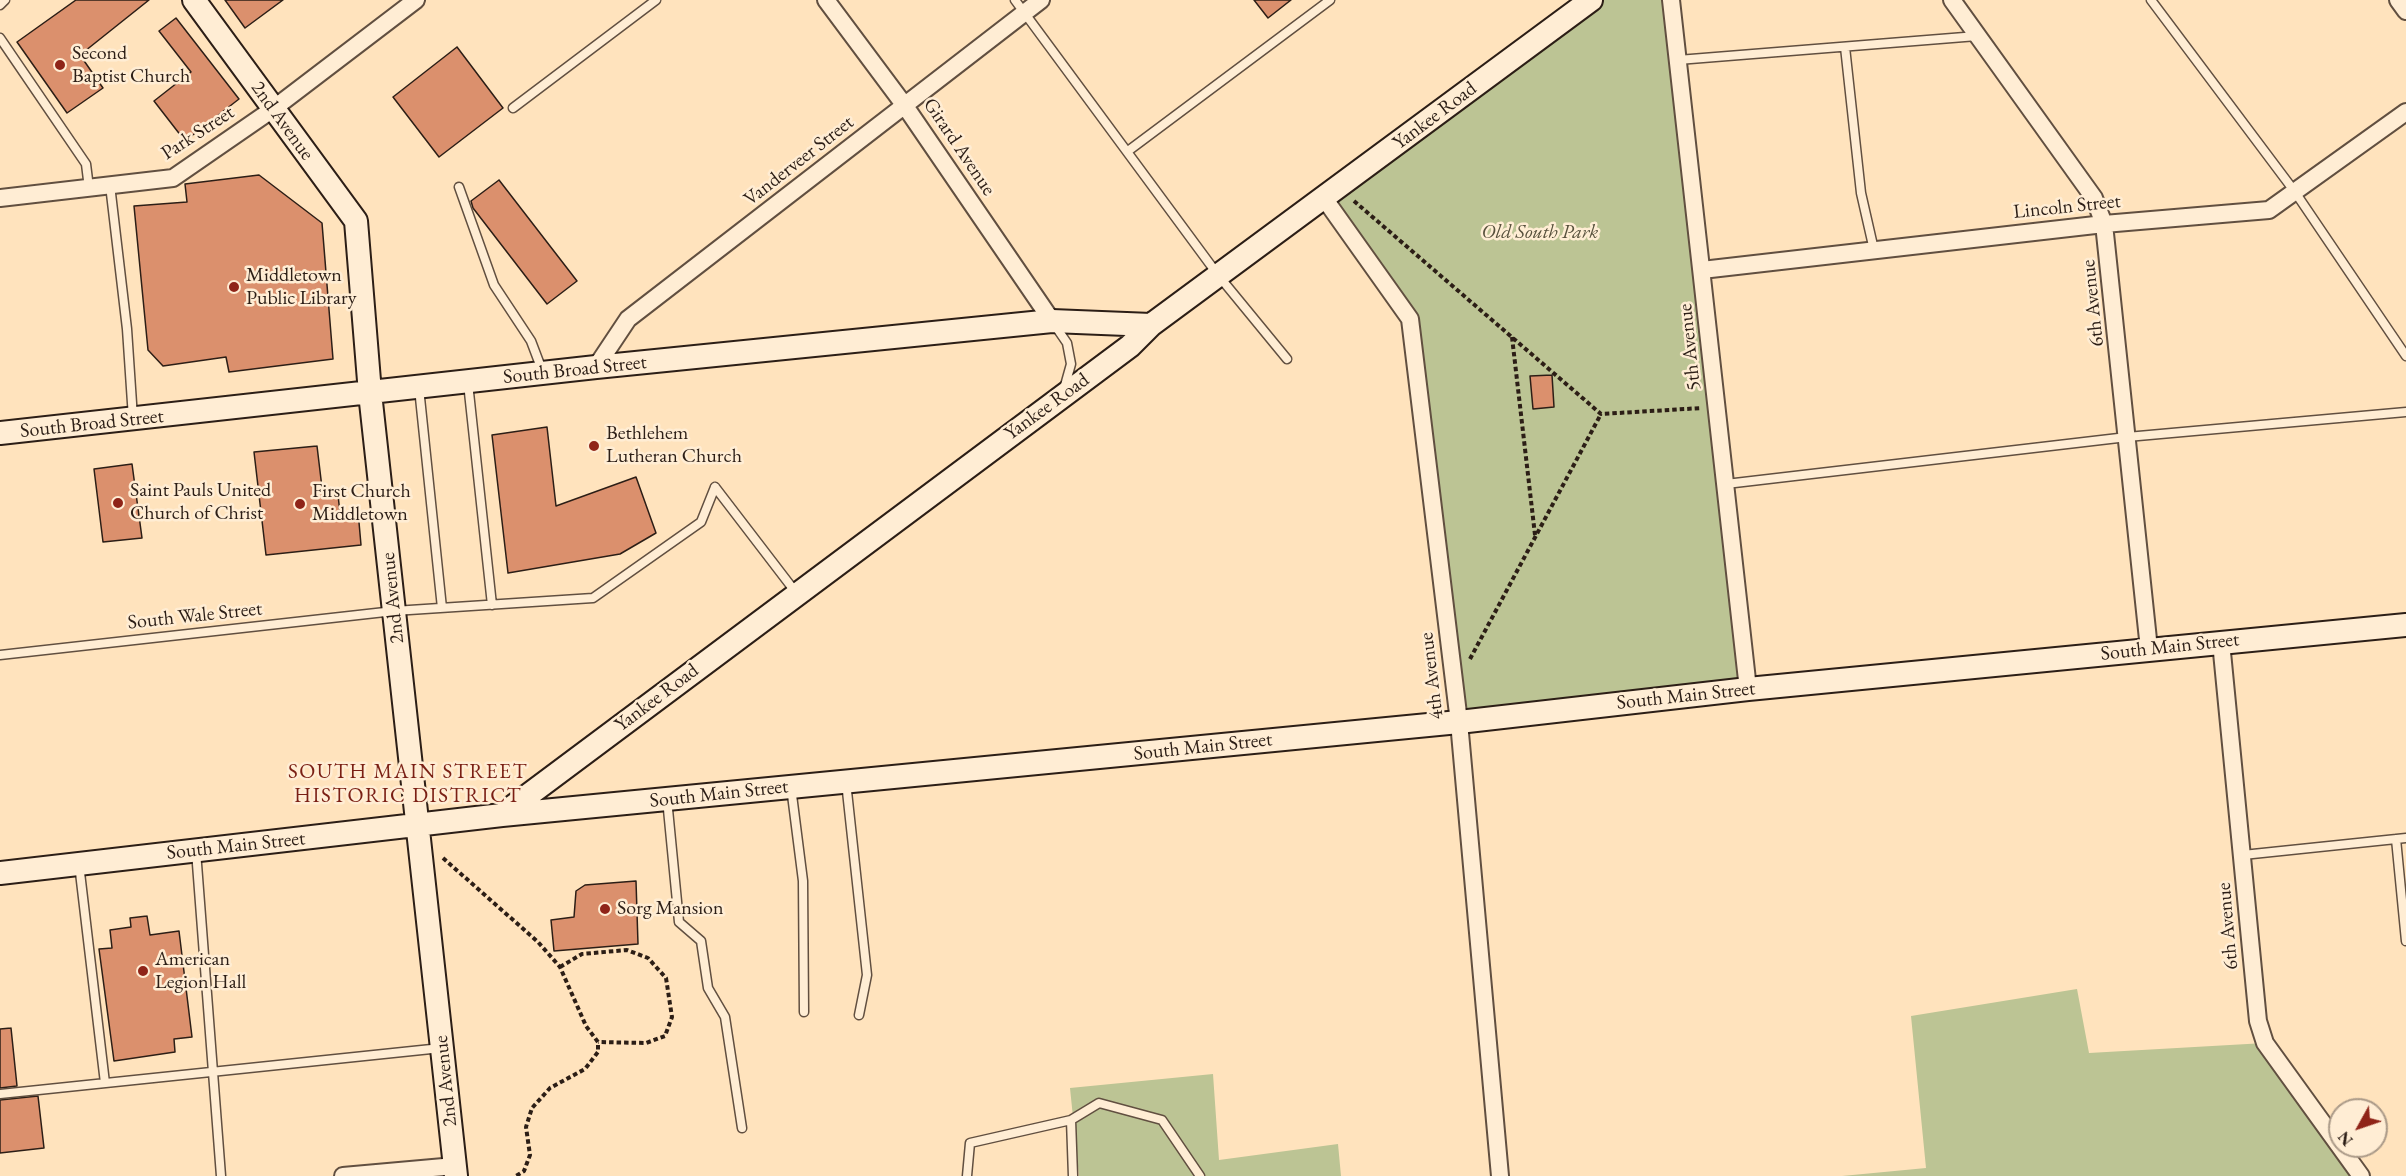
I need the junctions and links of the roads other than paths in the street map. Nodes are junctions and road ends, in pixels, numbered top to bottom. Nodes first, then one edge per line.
1 (5, 0) edge
2 (194, 0) edge
3 (416, 0) edge
4 (656, 0) edge
5 (826, 0) edge
6 (1041, 0) edge
7 (1330, 0) edge
8 (1591, 0) edge
9 (1671, 0) edge
10 (1952, 0) edge
11 (2151, 0) edge
12 (2398, 0) edge
13 (0, 5) edge
14 (1019, 6) edge
15 (2406, 11) edge
16 (1977, 36) junction
17 (0, 38) edge
18 (1845, 47) junction
19 (1678, 60) junction
20 (905, 106) junction
21 (513, 108) dead end
22 (273, 109) junction
23 (2406, 112) edge
24 (1128, 151) junction
25 (110, 185) junction
26 (459, 187) dead end
27 (89, 188) junction
28 (2295, 192) junction
29 (0, 198) edge
30 (1324, 198) junction
31 (2104, 224) junction
32 (1874, 250) junction
33 (1702, 270) junction
34 (1218, 275) junction
35 (1052, 321) junction
36 (1151, 325) junction
37 (2406, 356) edge
38 (1287, 359) dead end
39 (596, 367) junction
40 (543, 373) junction
41 (468, 382) junction
42 (419, 388) junction
43 (370, 393) junction
44 (1062, 395) junction
45 (2406, 412) edge
46 (133, 419) junction
47 (0, 434) edge
48 (2127, 437) junction
49 (1726, 484) junction
50 (797, 594) junction
51 (492, 605) junction
52 (442, 608) junction
53 (394, 610) junction
54 (2406, 625) edge
55 (2221, 642) junction
56 (2149, 649) junction
57 (0, 655) edge
58 (1748, 689) junction
59 (1459, 722) junction
60 (846, 782) junction
61 (791, 787) junction
62 (667, 799) junction
63 (502, 815) junction
64 (417, 826) junction
65 (2406, 838) edge
66 (2396, 839) junction
67 (196, 851) junction
68 (2243, 855) junction
69 (79, 864) junction
70 (0, 873) edge
71 (2406, 941) edge
72 (804, 1012) dead end
73 (859, 1015) dead end
74 (442, 1048) junction
75 (211, 1072) junction
76 (105, 1083) junction
77 (0, 1094) edge
78 (1071, 1120) junction
79 (742, 1128) dead end
80 (456, 1171) edge
81 (220, 1176) edge
82 (343, 1176) edge
83 (967, 1176) edge
84 (1073, 1176) edge
85 (1200, 1176) edge
86 (1500, 1176) edge
87 (2361, 1176) edge

1 - 13 lane
2 - 22 street, 2nd Avenue
3 - 22 street, Park Street
4 - 21 lane
5 - 20 street, Girard Avenue
6 - 14 street, Vanderveer Street
7 - 24 lane
8 - 30 street, Yankee Road
9 - 19 street, 5th Avenue
10 - 16 street, 6th Avenue
11 - 28 lane
12 - 15 street
14 - 20 street, Vanderveer Street
14 - 24 lane
16 - 18 lane
16 - 31 street, 6th Avenue
17 - 27 lane
18 - 19 lane
18 - 32 lane
19 - 33 street, 5th Avenue
20 - 35 street, Girard Avenue
20 - 39 street, Vanderveer Street
22 - 25 street, Park Street
22 - 43 street, 2nd Avenue
23 - 28 street, Lincoln Street
24 - 34 lane
25 - 27 street, Park Street
25 - 46 lane
26 - 40 lane
27 - 29 street, Park Street
28 - 31 street, Lincoln Street
28 - 37 lane
30 - 34 street, Yankee Road
30 - 59 street, 4th Avenue
31 - 32 street, Lincoln Street
31 - 48 street, 6th Avenue
32 - 33 street, Lincoln Street
33 - 49 street, 5th Avenue
34 - 36 street, Yankee Road
34 - 38 lane
35 - 36 street, South Broad Street
35 - 39 street, South Broad Street
35 - 44 lane
36 - 44 street, Yankee Road
39 - 40 street, South Broad Street
40 - 41 street, South Broad Street
41 - 42 street, South Broad Street
41 - 51 lane
42 - 43 street, South Broad Street
42 - 52 lane
43 - 46 street, South Broad Street
43 - 53 street, 2nd Avenue
44 - 50 street, Yankee Road
45 - 48 lane
46 - 47 street, South Broad Street
48 - 49 lane
48 - 56 street, 6th Avenue
49 - 58 street, 5th Avenue
50 - 51 lane, South Wale Street
50 - 63 street, Yankee Road
51 - 52 lane, South Wale Street
52 - 53 lane, South Wale Street
53 - 57 lane, South Wale Street
53 - 64 street, 2nd Avenue
54 - 55 street, South Main Street
55 - 56 street, South Main Street
55 - 68 street, 6th Avenue
56 - 58 street, South Main Street
58 - 59 street, South Main Street
59 - 60 street, South Main Street
59 - 86 street, 4th Avenue
60 - 61 street, South Main Street
60 - 73 lane
61 - 62 street, South Main Street
61 - 72 lane
62 - 63 street, South Main Street
62 - 79 lane
63 - 64 street, South Main Street
64 - 67 street, South Main Street
64 - 74 street, 2nd Avenue
65 - 66 lane
66 - 68 lane
66 - 71 lane
67 - 69 street, South Main Street
67 - 75 lane
68 - 87 street, 6th Avenue
69 - 70 street, South Main Street
69 - 76 lane
74 - 75 lane
74 - 80 street, 2nd Avenue
75 - 76 lane
75 - 81 lane
76 - 77 lane
78 - 83 lane
78 - 84 lane
78 - 85 lane
80 - 82 street

